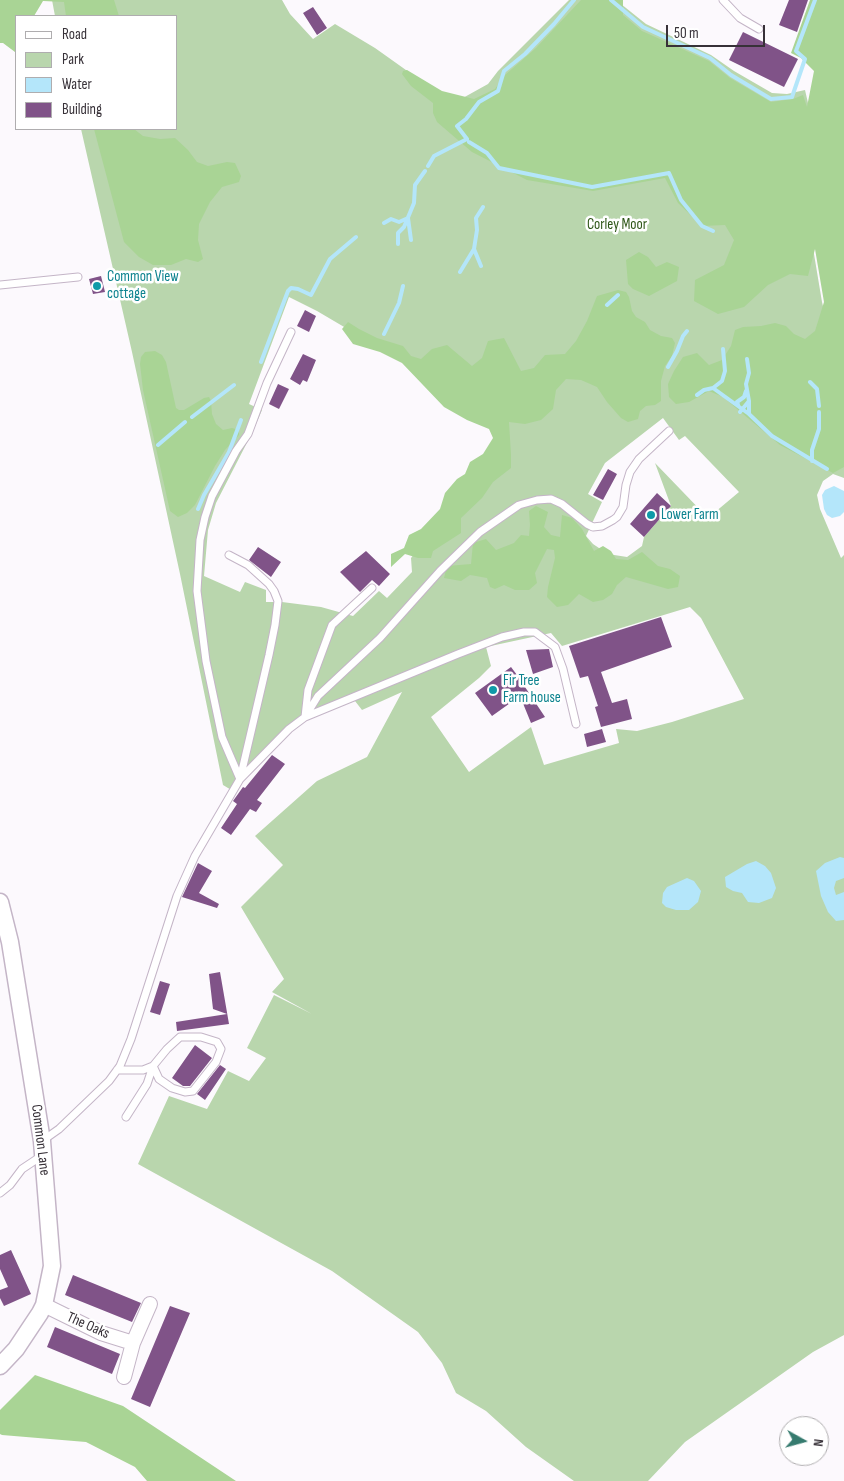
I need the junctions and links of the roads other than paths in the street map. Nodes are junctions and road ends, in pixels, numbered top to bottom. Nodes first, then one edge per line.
1 (722, 0) edge
2 (759, 29) dead end
3 (78, 277) dead end
4 (0, 285) edge
5 (291, 332) dead end
6 (669, 431) dead end
7 (229, 556) dead end
8 (372, 588) dead end
9 (305, 717) junction
10 (576, 724) dead end
11 (240, 779) junction
12 (0, 902) edge
13 (153, 1066) junction
14 (117, 1070) junction
15 (126, 1118) dead end
16 (42, 1148) junction
17 (0, 1193) edge
18 (150, 1304) dead end
19 (44, 1305) junction
20 (133, 1343) junction
21 (0, 1366) edge
22 (124, 1377) dead end

1 - 2 lane
3 - 4 lane
5 - 11 lane
6 - 9 lane
7 - 11 lane
8 - 9 lane
9 - 10 lane
9 - 11 lane
11 - 14 lane
12 - 16 street, Common Lane
13 - 13 lane
13 - 14 lane
13 - 15 lane
14 - 16 lane
16 - 17 lane
16 - 19 street, Common Lane
18 - 20 street
19 - 20 street, The Oaks
19 - 21 street, Common Lane
20 - 22 street

